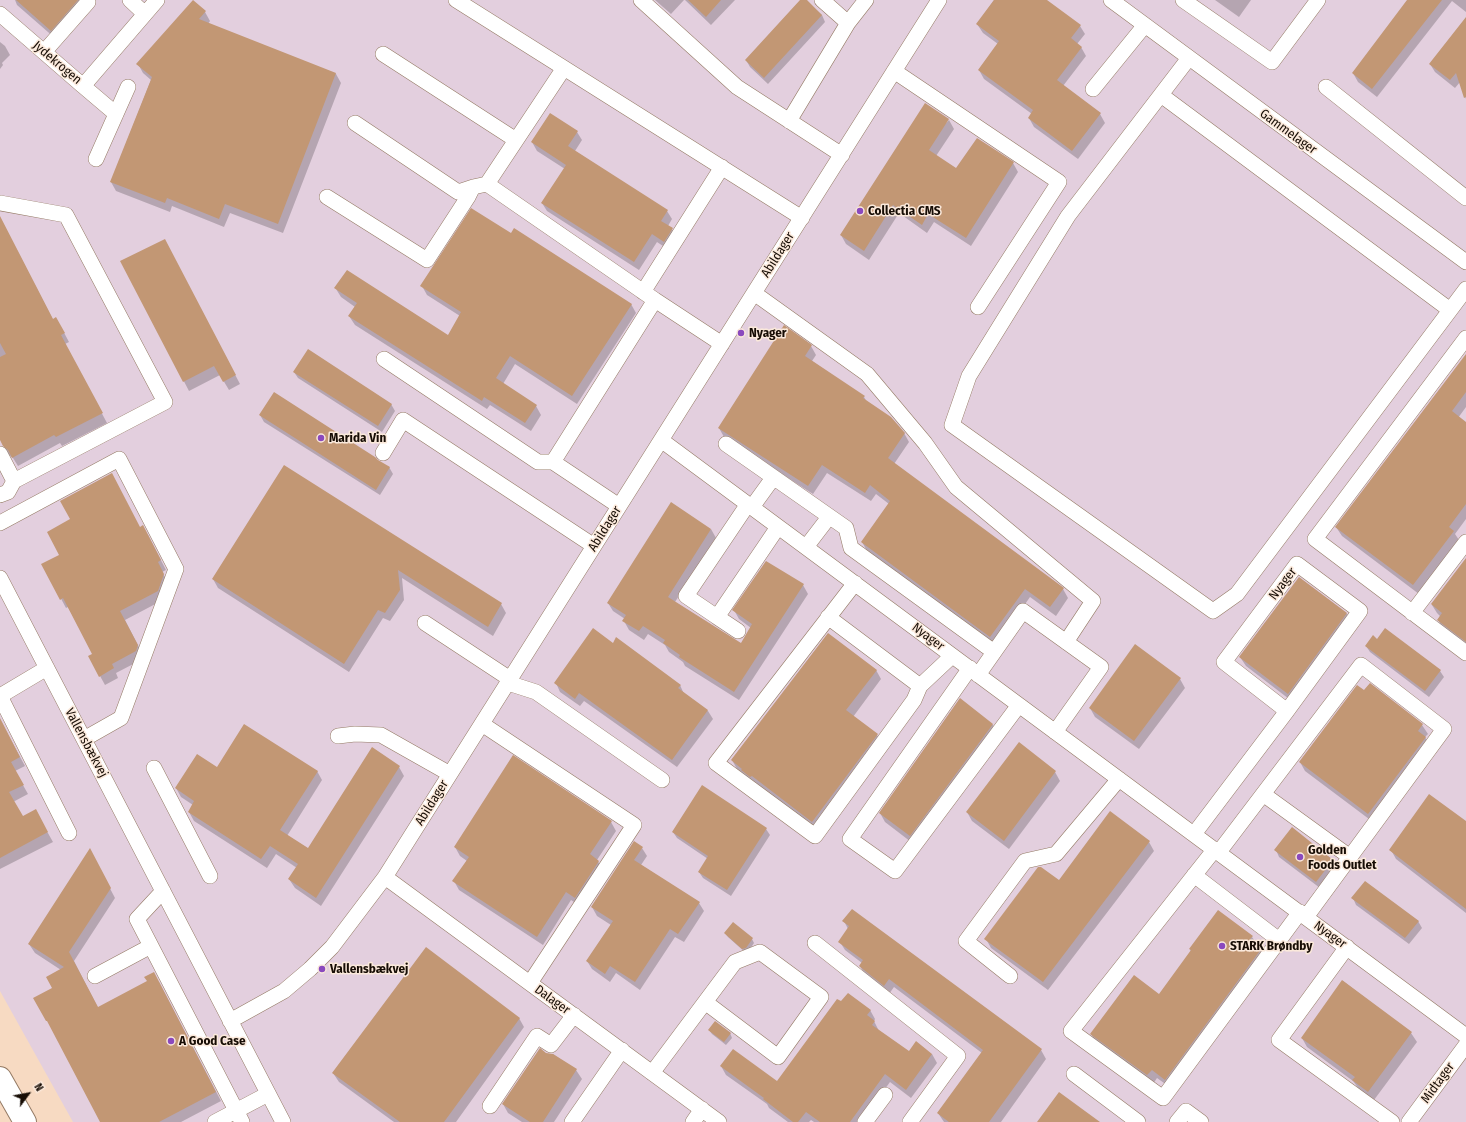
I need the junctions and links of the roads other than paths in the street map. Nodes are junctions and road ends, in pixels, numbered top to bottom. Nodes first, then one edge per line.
1 (130, 0) edge
2 (157, 0) edge
3 (456, 0) edge
4 (641, 0) edge
5 (822, 0) edge
6 (866, 0) edge
7 (939, 0) edge
8 (1111, 0) edge
9 (1183, 0) edge
10 (1318, 0) edge
11 (88, 2) dead end
12 (1131, 6) edge
13 (0, 14) edge
14 (145, 14) junction
15 (848, 23) junction
16 (1145, 25) junction
17 (44, 52) junction
18 (383, 54) dead end
19 (1189, 58) junction
20 (564, 68) junction
21 (894, 71) junction
22 (83, 86) junction
23 (128, 87) dead end
24 (1326, 87) dead end
25 (1093, 89) dead end
26 (1161, 95) junction
27 (116, 114) junction
28 (789, 121) junction
29 (355, 123) dead end
30 (516, 140) junction
31 (842, 155) junction
32 (96, 158) dead end
33 (722, 167) junction
34 (480, 186) junction
35 (327, 197) dead end
36 (1466, 198) edge
37 (0, 202) edge
38 (802, 218) junction
39 (1466, 262) edge
40 (1466, 289) edge
41 (643, 292) junction
42 (754, 293) junction
43 (655, 300) junction
44 (978, 307) dead end
45 (1450, 310) junction
46 (1466, 338) edge
47 (722, 344) junction
48 (384, 359) dead end
49 (661, 440) junction
50 (726, 444) dead end
51 (383, 452) dead end
52 (0, 454) edge
53 (553, 462) junction
54 (773, 478) junction
55 (14, 481) junction
56 (0, 495) edge
57 (620, 506) junction
58 (750, 506) junction
59 (830, 517) junction
60 (0, 523) edge
61 (778, 527) junction
62 (1466, 542) edge
63 (594, 546) junction
64 (806, 547) junction
65 (0, 578) edge
66 (855, 583) junction
67 (1412, 613) junction
68 (717, 617) junction
69 (828, 617) junction
70 (425, 622) dead end
71 (738, 631) dead end
72 (1066, 642) junction
73 (994, 652) junction
74 (1466, 653) edge
75 (952, 656) junction
76 (47, 668) junction
77 (974, 671) junction
78 (509, 681) junction
79 (920, 686) junction
80 (0, 696) edge
81 (1019, 705) junction
82 (1287, 710) junction
83 (482, 724) junction
84 (1055, 732) junction
85 (338, 736) dead end
86 (84, 740) junction
87 (154, 768) dead end
88 (450, 774) junction
89 (1119, 778) junction
90 (662, 780) dead end
91 (1263, 794) junction
92 (70, 833) dead end
93 (1194, 834) junction
94 (1217, 851) junction
95 (1350, 857) junction
96 (1194, 875) junction
97 (210, 876) dead end
98 (385, 877) junction
99 (162, 891) junction
100 (1303, 915) junction
101 (1279, 940) junction
102 (814, 943) dead end
103 (151, 946) junction
104 (1347, 947) junction
105 (95, 976) dead end
106 (1010, 976) dead end
107 (530, 983) junction
108 (705, 1002) junction
109 (574, 1015) junction
110 (230, 1021) junction
111 (1466, 1036) edge
112 (1466, 1045) edge
113 (622, 1050) junction
114 (652, 1073) junction
115 (1074, 1074) dead end
116 (0, 1078) edge
117 (268, 1094) junction
118 (884, 1095) dead end
119 (490, 1106) dead end
120 (702, 1109) junction
121 (240, 1116) edge
122 (25, 1122) edge
123 (215, 1122) edge
124 (283, 1122) edge
125 (572, 1122) edge
126 (692, 1122) edge
127 (719, 1122) edge
128 (865, 1122) edge
129 (910, 1122) edge
130 (1138, 1122) edge
131 (1177, 1122) edge
132 (1201, 1122) edge
133 (1392, 1122) edge
134 (1410, 1122) edge

1 - 14 street
2 - 14 street, Jydekrogen
3 - 20 street
4 - 28 street
5 - 15 street
6 - 15 street
7 - 21 street, Abildager
8 - 12 street, Gammelager
9 - 10 street
11 - 17 street
12 - 16 street, Gammelager
13 - 17 street, Jydekrogen
14 - 22 street, Jydekrogen
15 - 28 street
16 - 19 street, Gammelager
16 - 25 street
17 - 22 street, Jydekrogen
18 - 30 street
19 - 26 street
19 - 39 street, Gammelager
20 - 30 street
20 - 33 street
21 - 31 street, Abildager
21 - 44 street
22 - 27 street
23 - 27 street
24 - 36 street
26 - 45 street
26 - 45 street
27 - 32 street
28 - 31 street
29 - 34 street
30 - 34 street
31 - 38 street, Abildager
33 - 38 street
33 - 41 street
34 - 35 street
34 - 41 street
37 - 55 street
38 - 42 street, Abildager
40 - 45 street
41 - 43 street
42 - 47 street, Abildager
42 - 72 street
43 - 47 street
43 - 53 street
46 - 67 street
47 - 49 street, Abildager
48 - 53 street
49 - 57 street, Abildager
49 - 58 street, Nyager
50 - 54 street
51 - 63 street
52 - 55 street
53 - 57 street
54 - 58 street
54 - 59 street
55 - 56 street
57 - 63 street, Abildager
58 - 61 street, Nyager
58 - 68 street
59 - 64 street
59 - 73 street
60 - 86 street
61 - 64 street, Nyager
61 - 68 street
62 - 67 street
63 - 78 street, Abildager
64 - 66 street, Nyager
65 - 76 street, Vallensbækvej
66 - 69 street
66 - 75 street, Nyager
67 - 74 street
68 - 71 street
69 - 79 street
69 - 79 street
70 - 78 street
72 - 73 street
72 - 84 street
73 - 77 street
75 - 77 street, Nyager
75 - 79 street
76 - 80 street
76 - 86 street, Vallensbækvej
77 - 81 street, Nyager
77 - 81 street
78 - 83 street, Abildager
78 - 90 street
80 - 92 street
81 - 84 street, Nyager
82 - 82 street, Nyager
82 - 93 street, Nyager
83 - 88 street, Abildager
83 - 107 street
84 - 89 street, Nyager
85 - 88 street
86 - 99 street, Vallensbækvej
87 - 97 street
88 - 98 street, Abildager
89 - 93 street, Nyager
89 - 106 street
91 - 94 street
91 - 95 street
91 - 95 street
93 - 94 street, Nyager
94 - 96 street
94 - 100 street, Nyager
95 - 100 street
96 - 101 street
96 - 101 street
98 - 107 street, Dalager
98 - 110 street, Abildager
99 - 103 street
99 - 110 street, Vallensbækvej
100 - 101 street
100 - 104 street, Nyager
102 - 129 street
103 - 105 street
103 - 121 street
104 - 111 street, Nyager
104 - 133 street
107 - 109 street, Dalager
108 - 108 street
108 - 114 street
109 - 113 street, Dalager
109 - 119 street
110 - 117 street, Vallensbækvej
112 - 134 street, Midtager
113 - 114 street, Dalager
113 - 125 street
114 - 120 street, Dalager
115 - 130 street
116 - 122 highway
117 - 121 street
117 - 124 street, Vallensbækvej
118 - 128 street
120 - 126 street
120 - 127 street, Dalager
121 - 123 street
131 - 132 street

